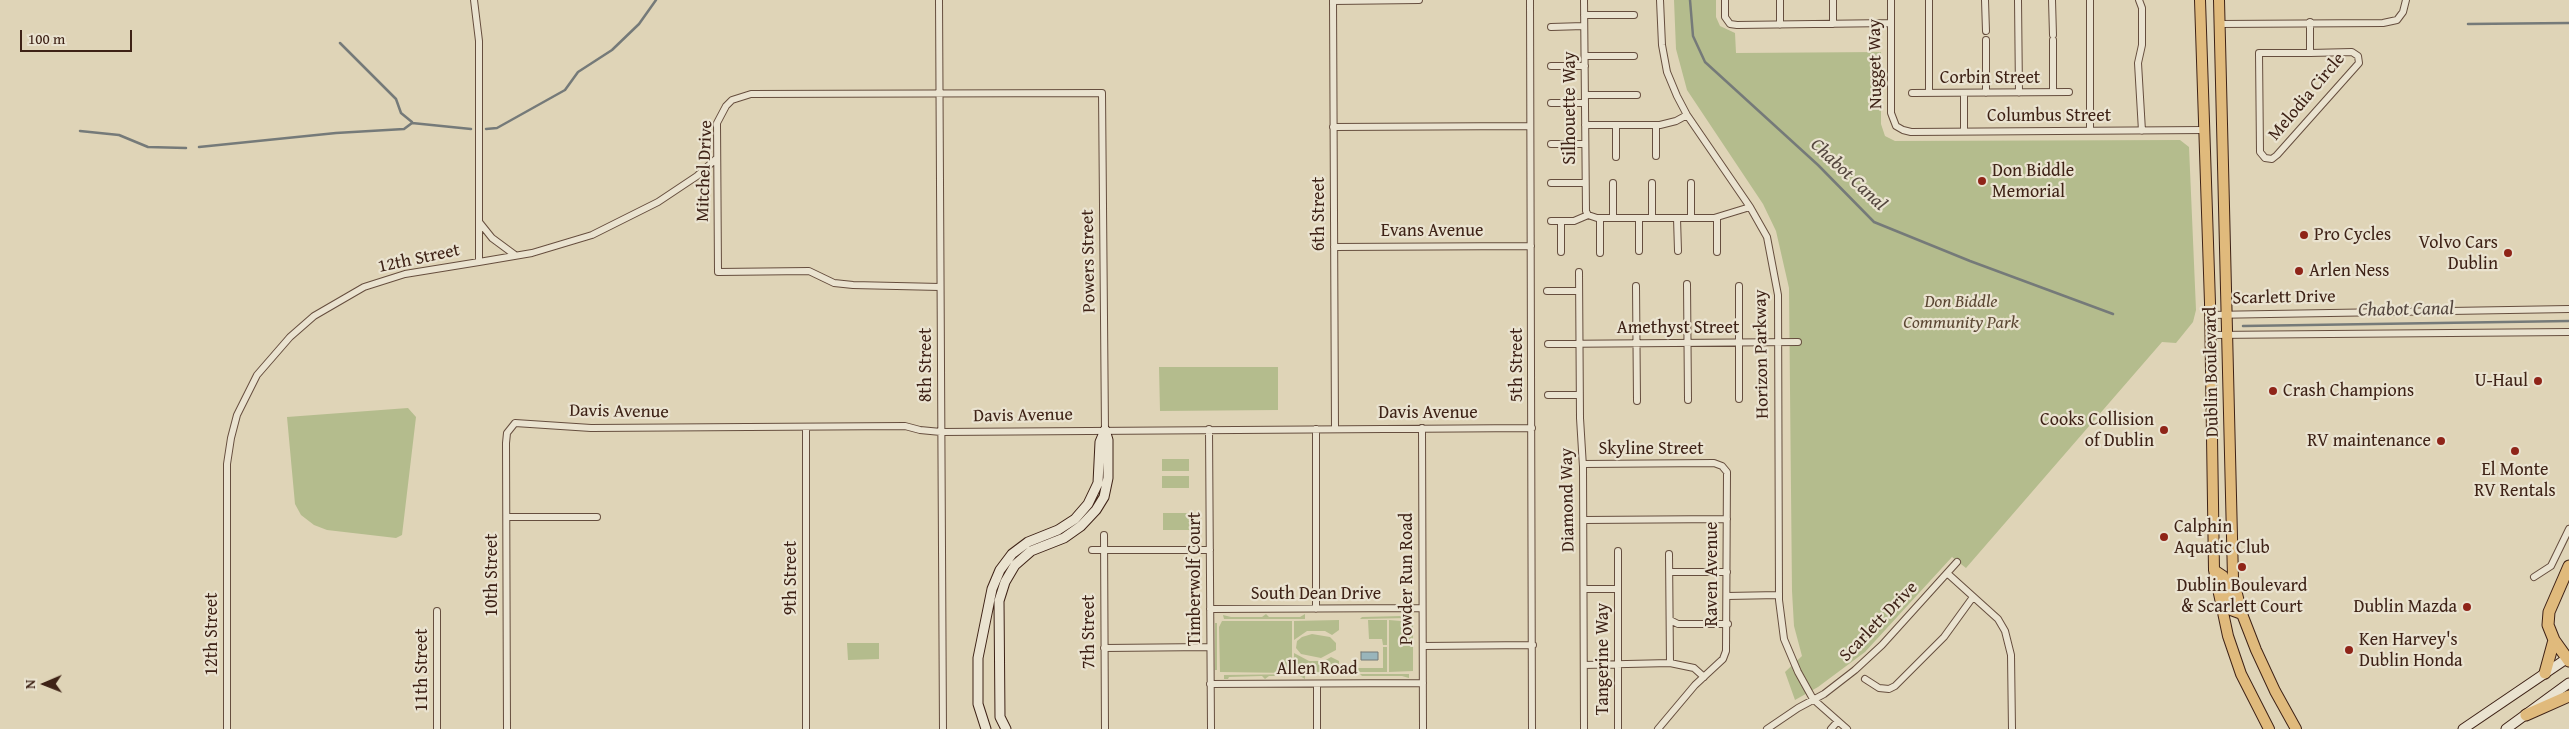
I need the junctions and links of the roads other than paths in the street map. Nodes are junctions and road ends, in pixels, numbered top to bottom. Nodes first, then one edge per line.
1 (474, 0) edge
2 (939, 0) edge
3 (1333, 0) edge
4 (1419, 0) edge
5 (1530, 0) edge
6 (1584, 0) edge
7 (1660, 0) edge
8 (1725, 0) edge
9 (1780, 0) edge
10 (1833, 0) edge
11 (1891, 0) edge
12 (1929, 0) edge
13 (1986, 0) edge
14 (2018, 0) edge
15 (2052, 0) edge
16 (2090, 0) edge
17 (2139, 0) edge
18 (2200, 0) edge
19 (2219, 0) edge
20 (2406, 0) edge
21 (1634, 14) dead end
22 (1584, 15) junction
23 (2310, 22) junction
24 (1833, 24) junction
25 (1891, 24) junction
26 (2220, 24) junction
27 (1780, 25) junction
28 (1584, 26) junction
29 (1551, 27) dead end
30 (1986, 31) dead end
31 (1986, 40) dead end
32 (2310, 52) junction
33 (1584, 56) junction
34 (1634, 56) dead end
35 (1551, 66) dead end
36 (1585, 66) junction
37 (2053, 92) junction
38 (2069, 92) dead end
39 (939, 93) junction
40 (1102, 93) joint
41 (1912, 93) dead end
42 (1929, 93) junction
43 (1964, 93) junction
44 (1986, 93) junction
45 (2019, 93) junction
46 (1585, 95) junction
47 (1637, 95) dead end
48 (1551, 103) dead end
49 (1585, 103) junction
50 (1687, 115) junction
51 (1585, 125) junction
52 (1616, 125) junction
53 (1656, 125) junction
54 (1530, 126) junction
55 (1896, 126) joint
56 (1333, 127) junction
57 (2204, 130) junction
58 (2090, 131) junction
59 (2142, 131) junction
60 (1964, 132) junction
61 (1551, 144) dead end
62 (1585, 144) junction
63 (1656, 156) dead end
64 (1616, 157) dead end
65 (717, 158) junction
66 (1551, 183) dead end
67 (1586, 183) junction
68 (1652, 183) dead end
69 (1691, 183) dead end
70 (1613, 184) dead end
71 (1750, 207) junction
72 (1588, 215) junction
73 (1600, 218) junction
74 (1613, 218) junction
75 (1639, 218) junction
76 (1652, 218) junction
77 (1677, 218) junction
78 (1691, 218) junction
79 (1717, 218) junction
80 (1551, 221) dead end
81 (1561, 221) junction
82 (479, 222) junction
83 (1531, 246) junction
84 (1334, 247) junction
85 (1639, 251) dead end
86 (1678, 251) dead end
87 (1561, 252) dead end
88 (1717, 252) dead end
89 (1600, 253) dead end
90 (515, 255) junction
91 (479, 262) junction
92 (1579, 272) dead end
93 (1687, 284) dead end
94 (940, 286) junction
95 (1636, 286) dead end
96 (1738, 286) dead end
97 (1547, 291) dead end
98 (1579, 291) junction
99 (2569, 309) edge
100 (2210, 315) junction
101 (2227, 315) junction
102 (2569, 332) edge
103 (2211, 334) junction
104 (2228, 335) junction
105 (1798, 342) dead end
106 (1688, 343) junction
107 (1739, 343) junction
108 (1778, 343) junction
109 (1548, 344) dead end
110 (1579, 344) junction
111 (1636, 344) junction
112 (1548, 395) dead end
113 (1580, 395) junction
114 (1739, 399) dead end
115 (1637, 400) dead end
116 (1688, 400) dead end
117 (515, 423) joint
118 (806, 427) junction
119 (1334, 428) junction
120 (1422, 428) junction
121 (1532, 428) junction
122 (1209, 429) junction
123 (1316, 429) junction
124 (1105, 430) junction
125 (941, 432) junction
126 (1584, 464) junction
127 (1719, 465) joint
128 (507, 517) junction
129 (597, 517) dead end
130 (1727, 519) junction
131 (1584, 520) junction
132 (2569, 529) edge
133 (1104, 535) dead end
134 (1092, 550) dead end
135 (1104, 550) junction
136 (1210, 550) junction
137 (1618, 551) dead end
138 (1669, 554) dead end
139 (1957, 562) dead end
140 (2569, 566) edge
141 (2214, 570) junction
142 (1670, 572) junction
143 (1727, 572) junction
144 (1947, 573) junction
145 (2534, 577) dead end
146 (1618, 588) junction
147 (1584, 589) junction
148 (1779, 595) junction
149 (1727, 596) junction
150 (1973, 597) junction
151 (1422, 608) junction
152 (1210, 609) junction
153 (1316, 609) junction
154 (436, 611) dead end
155 (2242, 614) junction
156 (1670, 620) junction
157 (1728, 624) junction
158 (2554, 640) junction
159 (1533, 645) junction
160 (1422, 646) junction
161 (1210, 647) junction
162 (1104, 648) junction
163 (2568, 659) edge
164 (1670, 663) junction
165 (1618, 664) junction
166 (1584, 665) junction
167 (2545, 673) junction
168 (1704, 678) junction
169 (1865, 678) dead end
170 (1423, 683) junction
171 (2569, 683) edge
172 (1210, 684) junction
173 (1317, 684) junction
174 (2569, 696) edge
175 (1813, 699) junction
176 (2526, 715) junction
177 (1838, 721) junction
178 (227, 729) edge
179 (437, 729) edge
180 (507, 729) edge
181 (806, 729) edge
182 (943, 729) edge
183 (986, 729) edge
184 (1006, 729) edge
185 (1105, 729) edge
186 (1211, 729) edge
187 (1317, 729) edge
188 (1423, 729) edge
189 (1532, 729) edge
190 (1584, 729) edge
191 (1618, 729) edge
192 (1658, 729) edge
193 (1767, 729) edge
194 (1832, 729) edge
195 (1847, 729) edge
196 (2012, 729) edge
197 (2269, 729) edge
198 (2296, 729) edge
199 (2463, 729) edge
200 (2506, 729) edge

1 - 82 street, 12th Street
2 - 39 street, 8th Street
3 - 4 street
3 - 56 street, 6th Street
5 - 54 street, 5th Street
6 - 22 street, Silhouette Way
7 - 50 street, Horizon Parkway
8 - 27 street
9 - 27 street
10 - 24 street
11 - 25 street, Nugget Way
12 - 42 street
13 - 30 street
14 - 45 street
15 - 37 street
16 - 58 street
17 - 59 street
18 - 57 main road, Dublin Boulevard
19 - 26 main road, Dublin Boulevard
20 - 23 street
21 - 22 street
22 - 28 street, Silhouette Way
23 - 26 street
23 - 32 street, Melodia Circle
24 - 25 street
24 - 27 street
25 - 55 street, Nugget Way
26 - 101 main road, Dublin Boulevard
28 - 29 street
28 - 33 street, Silhouette Way
31 - 44 street
32 - 32 street, Melodia Circle
33 - 34 street
33 - 36 street, Silhouette Way
35 - 36 street
36 - 46 street, Silhouette Way
37 - 38 street, Corbin Street
37 - 45 street, Corbin Street
39 - 40 street, Mitchel Drive
39 - 65 street, Mitchel Drive
39 - 94 street, 8th Street
40 - 124 street, Powers Street
41 - 42 street, Corbin Street
42 - 43 street, Corbin Street
43 - 44 street, Corbin Street
43 - 60 street
44 - 45 street, Corbin Street
46 - 47 street
46 - 49 street, Silhouette Way
48 - 49 street
49 - 51 street, Silhouette Way
50 - 53 street
50 - 71 street, Horizon Parkway
51 - 52 street
51 - 62 street, Silhouette Way
52 - 53 street
52 - 64 street
53 - 63 street
54 - 56 street
54 - 83 street, 5th Street
55 - 60 street, Columbus Street
56 - 84 street, 6th Street
57 - 59 street, Columbus Street
57 - 100 main road, Dublin Boulevard
58 - 59 street, Columbus Street
58 - 60 street, Columbus Street
61 - 62 street
62 - 67 street, Silhouette Way
65 - 90 street
65 - 94 street, Mitchel Drive
66 - 67 street
67 - 72 street, Silhouette Way
68 - 76 street
69 - 78 street
70 - 74 street
71 - 79 street
71 - 108 street, Horizon Parkway
72 - 73 street
72 - 81 street
73 - 74 street
73 - 89 street
74 - 75 street
75 - 76 street
75 - 85 street
76 - 77 street
77 - 78 street
77 - 86 street
78 - 79 street
79 - 88 street
80 - 81 street
81 - 87 street
82 - 90 street
82 - 91 street, 12th Street
83 - 84 street, Evans Avenue
83 - 121 street, 5th Street
84 - 119 street, 6th Street
90 - 91 street
91 - 178 street, 12th Street
92 - 98 street, Diamond Way
93 - 106 street
94 - 125 street, 8th Street
95 - 111 street
96 - 107 street
97 - 98 street
98 - 110 street, Diamond Way
99 - 101 street, Scarlett Drive
100 - 101 street, Scarlett Drive
100 - 103 main road, Dublin Boulevard
101 - 104 main road, Dublin Boulevard
102 - 104 street, Scarlett Drive
103 - 104 street, Scarlett Drive
103 - 141 main road, Dublin Boulevard
104 - 155 main road, Dublin Boulevard
105 - 108 street, Amethyst Street
106 - 107 street, Amethyst Street
106 - 111 street, Amethyst Street
106 - 116 street
107 - 108 street, Amethyst Street
107 - 114 street
108 - 148 street, Horizon Parkway
109 - 110 street, Amethyst Street
110 - 111 street, Amethyst Street
110 - 113 street, Diamond Way
111 - 115 street
112 - 113 street
113 - 126 street, Diamond Way
117 - 118 street, Davis Avenue
117 - 128 street, 10th Street
118 - 125 street, Davis Avenue
118 - 181 street, 9th Street
119 - 120 street, Davis Avenue
119 - 123 street, Davis Avenue
120 - 121 street, Davis Avenue
120 - 151 street, Powder Run Road
121 - 159 street, 5th Street
122 - 123 street, Davis Avenue
122 - 124 street, Davis Avenue
122 - 136 street, Timberwolf Court
123 - 153 street
124 - 125 street, Davis Avenue
124 - 183 street
124 - 184 street
125 - 182 street, 8th Street
126 - 127 street, Skyline Street
126 - 131 street, Diamond Way
127 - 130 street, Raven Avenue
128 - 129 street
128 - 180 street, 10th Street
130 - 131 street
130 - 143 street, Raven Avenue
131 - 147 street, Diamond Way
132 - 145 street
133 - 135 street, 7th Street
134 - 135 street
135 - 136 street
135 - 162 street, 7th Street
136 - 152 street, Timberwolf Court
137 - 146 street, Tangerine Way
138 - 142 street
139 - 144 street, Scarlett Drive
140 - 158 highway
141 - 155 main road
141 - 197 main road, Dublin Boulevard
142 - 143 street
142 - 156 street
143 - 149 street, Raven Avenue
144 - 150 street
144 - 175 street, Scarlett Drive
146 - 147 street
146 - 165 street, Tangerine Way
147 - 166 street, Diamond Way
148 - 149 street
148 - 175 street, Horizon Parkway
149 - 157 street, Raven Avenue
150 - 169 street
150 - 196 street
151 - 153 street, South Dean Drive
151 - 160 street, Powder Run Road
152 - 153 street, South Dean Drive
152 - 161 street, Timberwolf Court
154 - 179 street, 11th Street
155 - 198 main road, Dublin Boulevard
156 - 157 street
156 - 164 street
157 - 168 street, Raven Avenue
158 - 163 highway
158 - 167 highway
159 - 160 street
159 - 189 street, 5th Street
160 - 170 street, Powder Run Road
161 - 162 street
161 - 172 street, Timberwolf Court
162 - 185 street, 7th Street
163 - 167 street
164 - 165 street
164 - 168 street
165 - 166 street
165 - 191 street, Tangerine Way
166 - 190 street, Diamond Way
167 - 199 street
168 - 192 street, Raven Avenue
170 - 173 street, Allen Road
170 - 188 street, Powder Run Road
171 - 176 street
172 - 173 street, Allen Road
172 - 186 street, Timberwolf Court
173 - 187 street
174 - 176 highway
175 - 177 street, Horizon Parkway
175 - 193 street, Scarlett Drive
176 - 200 street
177 - 194 street
177 - 195 street, Horizon Parkway

